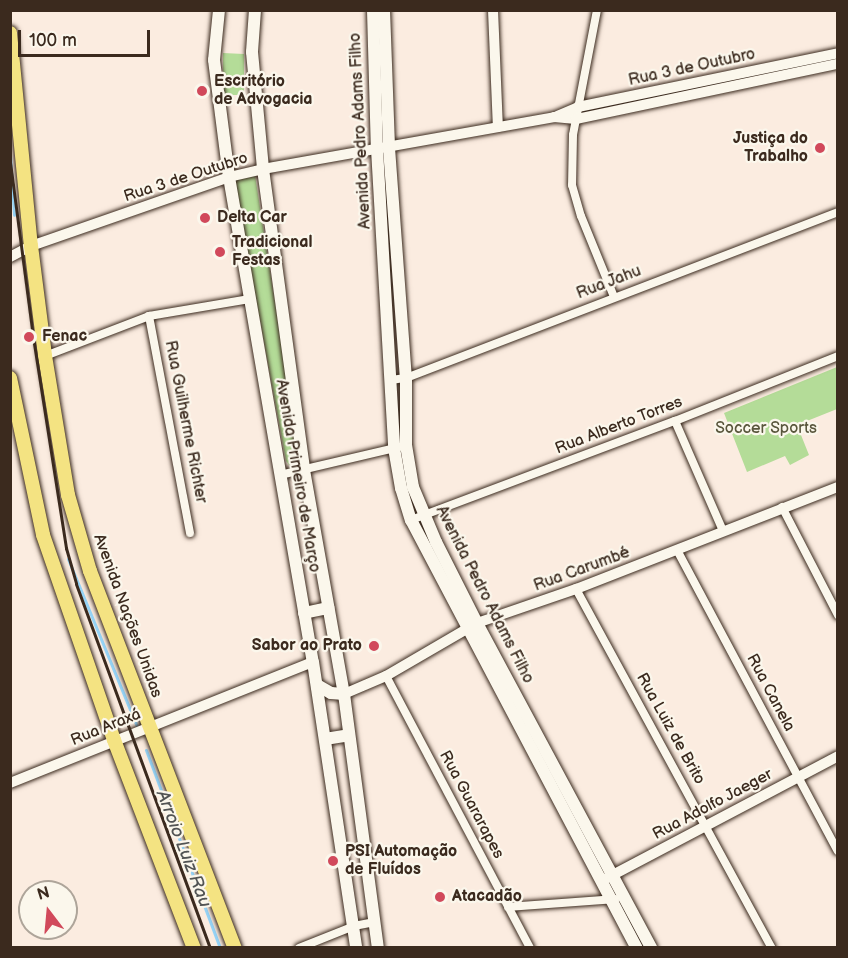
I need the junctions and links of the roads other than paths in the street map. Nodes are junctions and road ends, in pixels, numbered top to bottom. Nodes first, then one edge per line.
1 (219, 10) edge
2 (255, 10) edge
3 (372, 10) edge
4 (384, 10) edge
5 (493, 10) edge
6 (597, 10) edge
7 (10, 33) edge
8 (837, 53) edge
9 (837, 64) edge
10 (794, 68) junction
11 (700, 88) junction
12 (578, 107) junction
13 (554, 117) junction
14 (576, 119) junction
15 (498, 127) junction
16 (383, 148) junction
17 (263, 169) junction
18 (229, 177) junction
19 (837, 212) edge
20 (31, 246) junction
21 (10, 256) edge
22 (614, 297) junction
23 (250, 299) junction
24 (149, 316) junction
25 (45, 356) junction
26 (837, 356) edge
27 (10, 378) edge
28 (406, 378) junction
29 (392, 380) junction
30 (675, 421) junction
31 (400, 447) junction
32 (304, 470) junction
33 (280, 475) junction
34 (837, 487) edge
35 (782, 507) junction
36 (424, 514) junction
37 (411, 520) junction
38 (723, 531) junction
39 (190, 533) dead end
40 (677, 550) junction
41 (576, 589) junction
42 (328, 608) junction
43 (304, 613) junction
44 (837, 615) edge
45 (472, 626) junction
46 (314, 662) junction
47 (386, 676) junction
48 (317, 685) junction
49 (344, 694) junction
50 (150, 726) junction
51 (349, 735) junction
52 (325, 739) junction
53 (114, 740) junction
54 (837, 756) edge
55 (798, 777) junction
56 (10, 783) edge
57 (706, 826) junction
58 (837, 851) edge
59 (607, 878) junction
60 (618, 898) junction
61 (508, 907) junction
62 (375, 922) junction
63 (354, 926) junction
64 (194, 948) edge
65 (235, 948) edge
66 (299, 948) edge
67 (356, 948) edge
68 (378, 948) edge
69 (530, 948) edge
70 (637, 948) edge
71 (651, 948) edge
72 (772, 948) edge

1 - 18 main road, Avenida Primeiro de Março
2 - 17 main road, Avenida Primeiro de Março
3 - 16 main road, Avenida Pedro Adams Filho
4 - 16 main road, Avenida Pedro Adams Filho
5 - 15 street
6 - 12 street
7 - 20 main road, Avenida Nações Unidas
8 - 10 street, Rua 3 de Outubro
9 - 10 street, Rua 3 de Outubro
10 - 11 street, Rua 3 de Outubro
11 - 12 street, Rua 3 de Outubro
11 - 14 street, Rua 3 de Outubro
12 - 13 street, Rua 3 de Outubro
12 - 14 street
13 - 14 street, Rua 3 de Outubro
13 - 15 street, Rua 3 de Outubro
14 - 22 street
15 - 16 street, Rua 3 de Outubro
16 - 17 street, Rua 3 de Outubro
16 - 28 main road, Avenida Pedro Adams Filho
16 - 29 main road, Avenida Pedro Adams Filho
17 - 18 street, Rua 3 de Outubro
17 - 32 main road, Avenida Primeiro de Março
18 - 20 street, Rua 3 de Outubro
18 - 23 main road, Avenida Primeiro de Março
19 - 22 street, Rua Jahu
20 - 21 street, Rua 3 de Outubro
20 - 25 main road, Avenida Nações Unidas
22 - 28 street, Rua Jahu
23 - 24 street
23 - 33 main road, Avenida Primeiro de Março
24 - 25 street
24 - 39 street, Rua Guilherme Richter
25 - 50 main road, Avenida Nações Unidas
26 - 30 street, Rua Alberto Torres
27 - 53 main road
28 - 29 street, Rua Jahu
28 - 31 main road, Avenida Pedro Adams Filho
29 - 31 main road, Avenida Pedro Adams Filho
30 - 36 street, Rua Alberto Torres
30 - 38 street
31 - 32 street
31 - 36 main road, Avenida Pedro Adams Filho
31 - 37 main road, Avenida Pedro Adams Filho
32 - 33 street
32 - 42 main road, Avenida Primeiro de Março
33 - 43 main road, Avenida Primeiro de Março
34 - 35 street, Rua Carumbé
35 - 38 street, Rua Carumbé
35 - 44 street
36 - 37 street, Rua Alberto Torres
36 - 45 main road, Avenida Pedro Adams Filho
37 - 45 main road, Avenida Pedro Adams Filho
38 - 40 street, Rua Carumbé
40 - 41 street, Rua Carumbé
40 - 55 street, Rua Canela
41 - 45 street, Rua Carumbé
41 - 57 street, Rua Luiz de Brito
42 - 43 main road
42 - 49 main road, Avenida Primeiro de Março
43 - 46 main road, Avenida Primeiro de Março
45 - 47 street, Rua Carumbé
45 - 59 main road, Avenida Pedro Adams Filho
46 - 48 main road, Avenida Primeiro de Março
46 - 50 street, Rua Araxá
47 - 49 street, Rua Carumbé
47 - 61 street, Rua Guararapes
48 - 49 main road
48 - 52 main road, Avenida Primeiro de Março
49 - 51 main road, Avenida Primeiro de Março
50 - 53 street, Rua Araxá
50 - 65 main road, Avenida Nações Unidas
51 - 52 main road
51 - 62 main road, Avenida Primeiro de Março
52 - 63 main road, Avenida Primeiro de Março
53 - 56 street, Rua Araxá
53 - 64 main road
54 - 55 street, Rua Adolfo Jaeger
55 - 57 street, Rua Adolfo Jaeger
55 - 58 street, Rua Canela
57 - 59 street, Rua Adolfo Jaeger
57 - 72 street, Rua Luiz de Brito
59 - 60 main road, Avenida Pedro Adams Filho
60 - 61 street
60 - 70 main road, Avenida Pedro Adams Filho
60 - 71 main road, Avenida Pedro Adams Filho
61 - 69 street, Rua Guararapes
62 - 63 street
62 - 68 main road, Avenida Primeiro de Março
63 - 66 street
63 - 67 main road, Avenida Primeiro de Março

